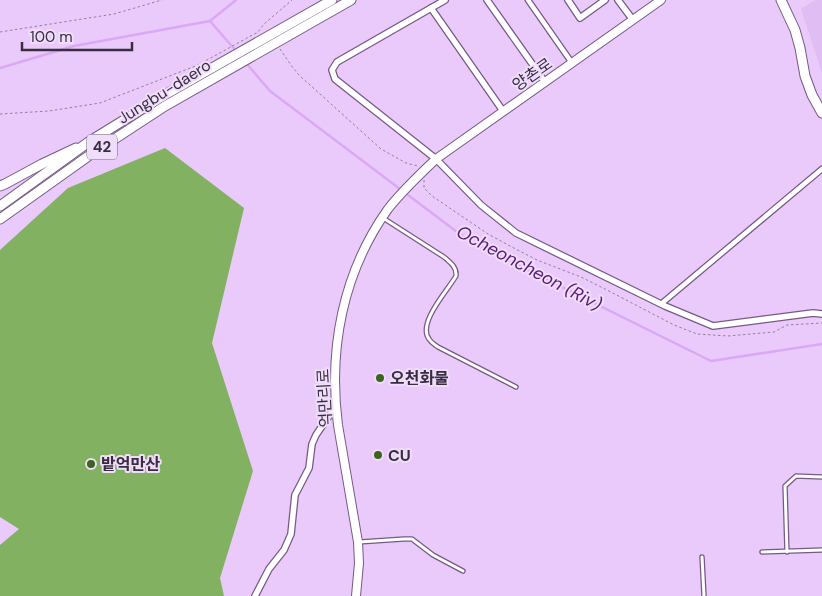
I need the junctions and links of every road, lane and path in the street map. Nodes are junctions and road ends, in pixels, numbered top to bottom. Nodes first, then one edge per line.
1 (162, 0) edge
2 (292, 0) edge
3 (332, 0) edge
4 (351, 0) edge
5 (445, 0) edge
6 (487, 0) edge
7 (528, 0) edge
8 (568, 0) edge
9 (605, 0) edge
10 (618, 0) edge
11 (661, 0) edge
12 (781, 0) edge
13 (431, 8) junction
14 (633, 20) junction
15 (0, 32) edge
16 (259, 36) junction
17 (272, 45) junction
18 (572, 63) junction
19 (544, 82) junction
20 (503, 111) junction
21 (822, 113) edge
22 (0, 114) edge
23 (90, 142) junction
24 (436, 159) junction
25 (822, 169) edge
26 (422, 172) junction
27 (0, 186) edge
28 (0, 206) edge
29 (388, 209) joint
30 (383, 217) junction
31 (0, 220) edge
32 (661, 304) junction
33 (822, 314) edge
34 (822, 323) edge
35 (516, 387) dead end
36 (336, 407) junction
37 (822, 477) edge
38 (358, 542) junction
39 (822, 550) edge
40 (762, 552) dead end
41 (787, 552) junction
42 (702, 557) dead end
43 (463, 572) dead end
44 (255, 596) edge
45 (356, 596) edge
46 (704, 596) edge

1 - 15 path
2 - 16 path
3 - 16 main road, 42
4 - 17 main road, Jungbu-daero / 42
5 - 13 street
6 - 19 street
7 - 18 street
8 - 9 street
10 - 14 street
11 - 14 street, 양촌로
12 - 21 main road
13 - 20 street
13 - 24 street
14 - 18 street, 양촌로
16 - 22 path
16 - 23 main road, Jungbu-daero / 42
17 - 26 path
17 - 31 main road, Jungbu-daero / 42
18 - 19 street, 양촌로
19 - 20 street, 양촌로
20 - 24 street, 양촌로
23 - 27 main road
23 - 28 main road, Jungbu-daero / 42
24 - 26 street, 양촌로
24 - 32 street
25 - 32 street
26 - 29 street, 양촌로
26 - 34 path
29 - 30 street, 억만리로
30 - 35 lane
30 - 36 street, 억만리로
32 - 33 street
36 - 38 street, 억만리로
36 - 44 street
37 - 41 lane
38 - 43 lane
38 - 45 street, 억만리로
39 - 41 lane
40 - 41 lane
42 - 46 lane

